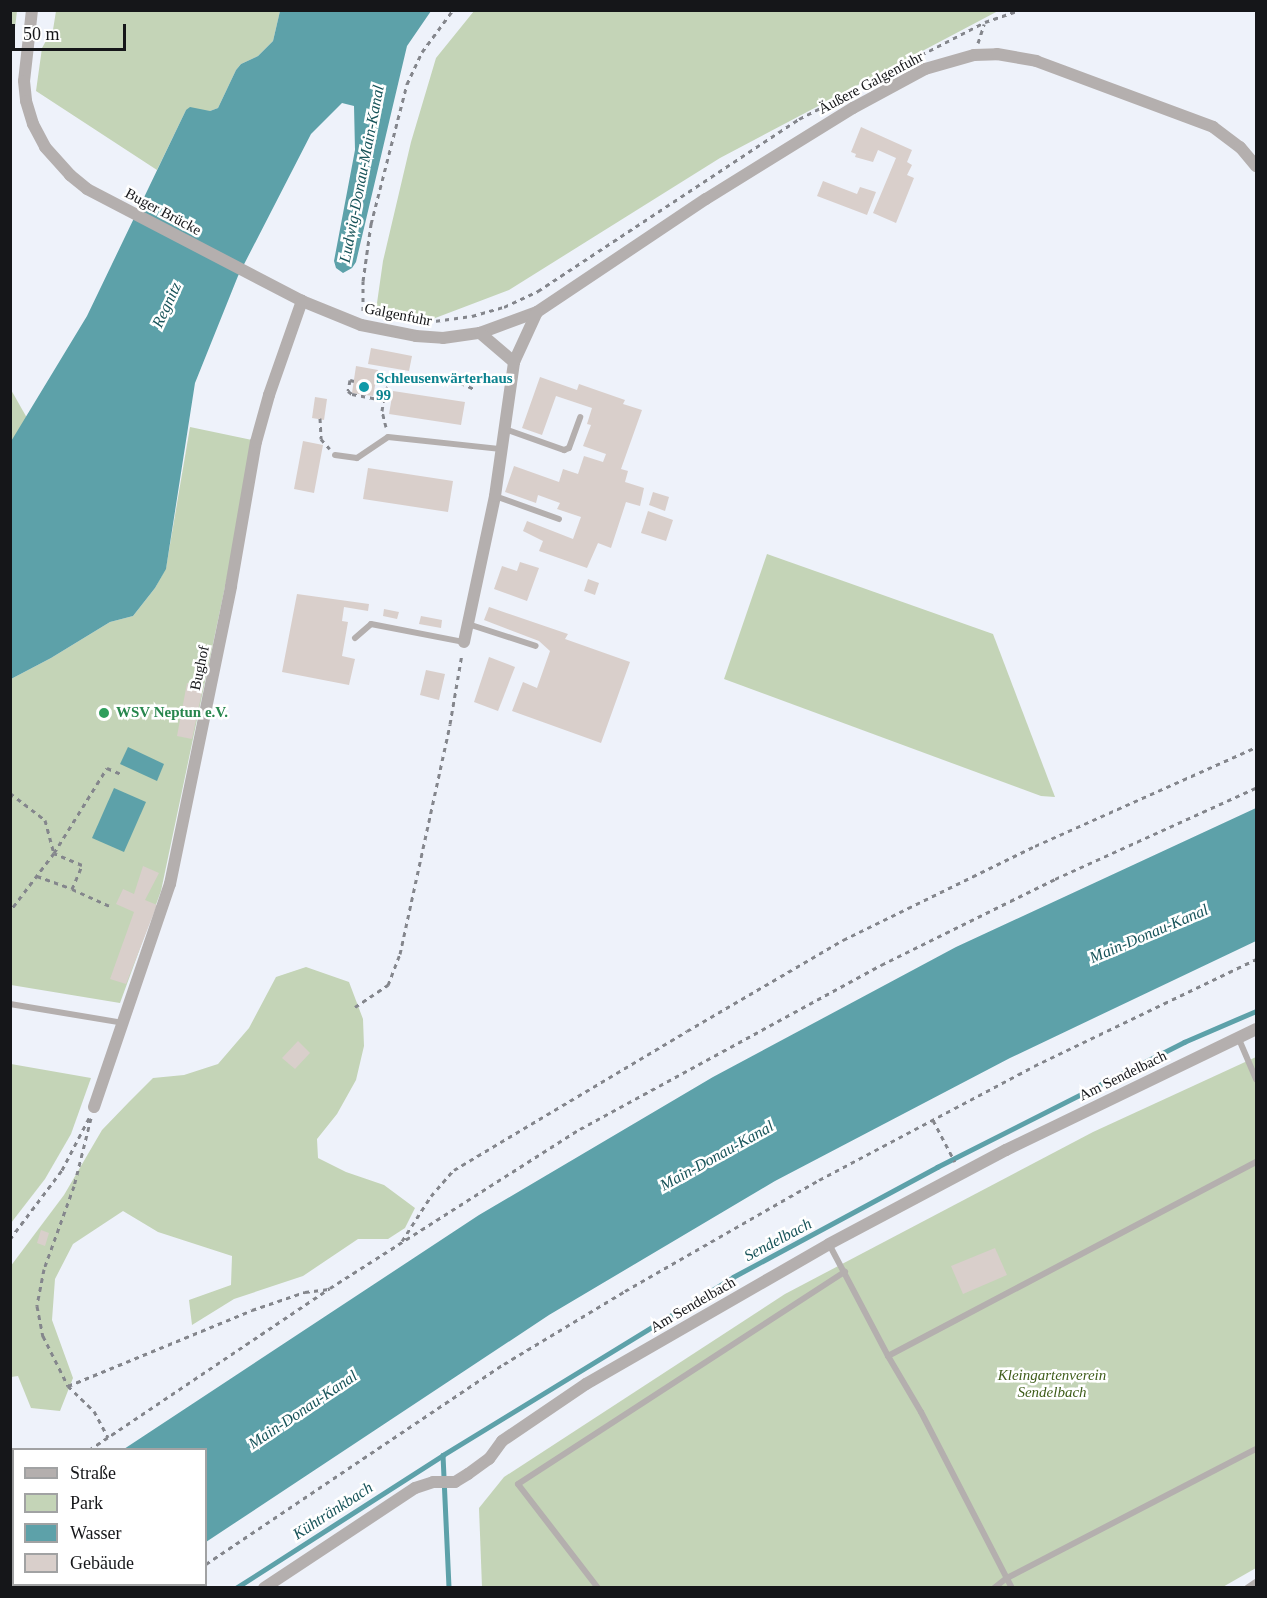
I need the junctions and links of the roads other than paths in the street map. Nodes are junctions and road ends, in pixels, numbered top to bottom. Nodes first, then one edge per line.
1 (32, 10) edge
2 (1257, 166) edge
3 (587, 280) joint
4 (302, 301) junction
5 (537, 312) junction
6 (480, 333) junction
7 (514, 362) junction
8 (580, 417) dead end
9 (505, 429) junction
10 (501, 449) junction
11 (335, 455) road end
12 (495, 496) junction
13 (559, 519) dead end
14 (467, 624) junction
15 (355, 638) dead end
16 (464, 642) joint
17 (536, 646) dead end
18 (10, 1004) edge
19 (124, 1023) junction
20 (1257, 1029) edge
21 (1238, 1037) junction
22 (1257, 1079) edge
23 (94, 1107) road end
24 (1257, 1162) edge
25 (829, 1244) junction
26 (845, 1272) junction
27 (888, 1356) junction
28 (1257, 1449) edge
29 (1007, 1578) junction
30 (1257, 1582) edge
31 (264, 1587) edge
32 (598, 1587) edge
33 (994, 1587) edge
34 (1012, 1587) edge
35 (1247, 1587) edge

1 - 4 street, Buger Brücke
2 - 3 street, Äußere Galgenfuhr
3 - 5 street, Galgenfuhr
4 - 6 street, Galgenfuhr
4 - 19 street, Bughof
5 - 6 street, Galgenfuhr
5 - 7 street
6 - 7 street
7 - 9 street
8 - 9 lane
9 - 10 street
10 - 11 lane
10 - 12 street
12 - 13 lane
12 - 14 street
14 - 16 street
14 - 17 lane
15 - 16 lane
18 - 19 lane
19 - 23 street, Bughof
20 - 21 street, Am Sendelbach
21 - 22 lane
21 - 25 street, Am Sendelbach
24 - 27 lane
25 - 26 lane
25 - 31 street, Am Sendelbach
26 - 27 lane
26 - 32 lane
27 - 29 lane
28 - 29 lane
29 - 33 lane
29 - 34 lane
30 - 35 lane

